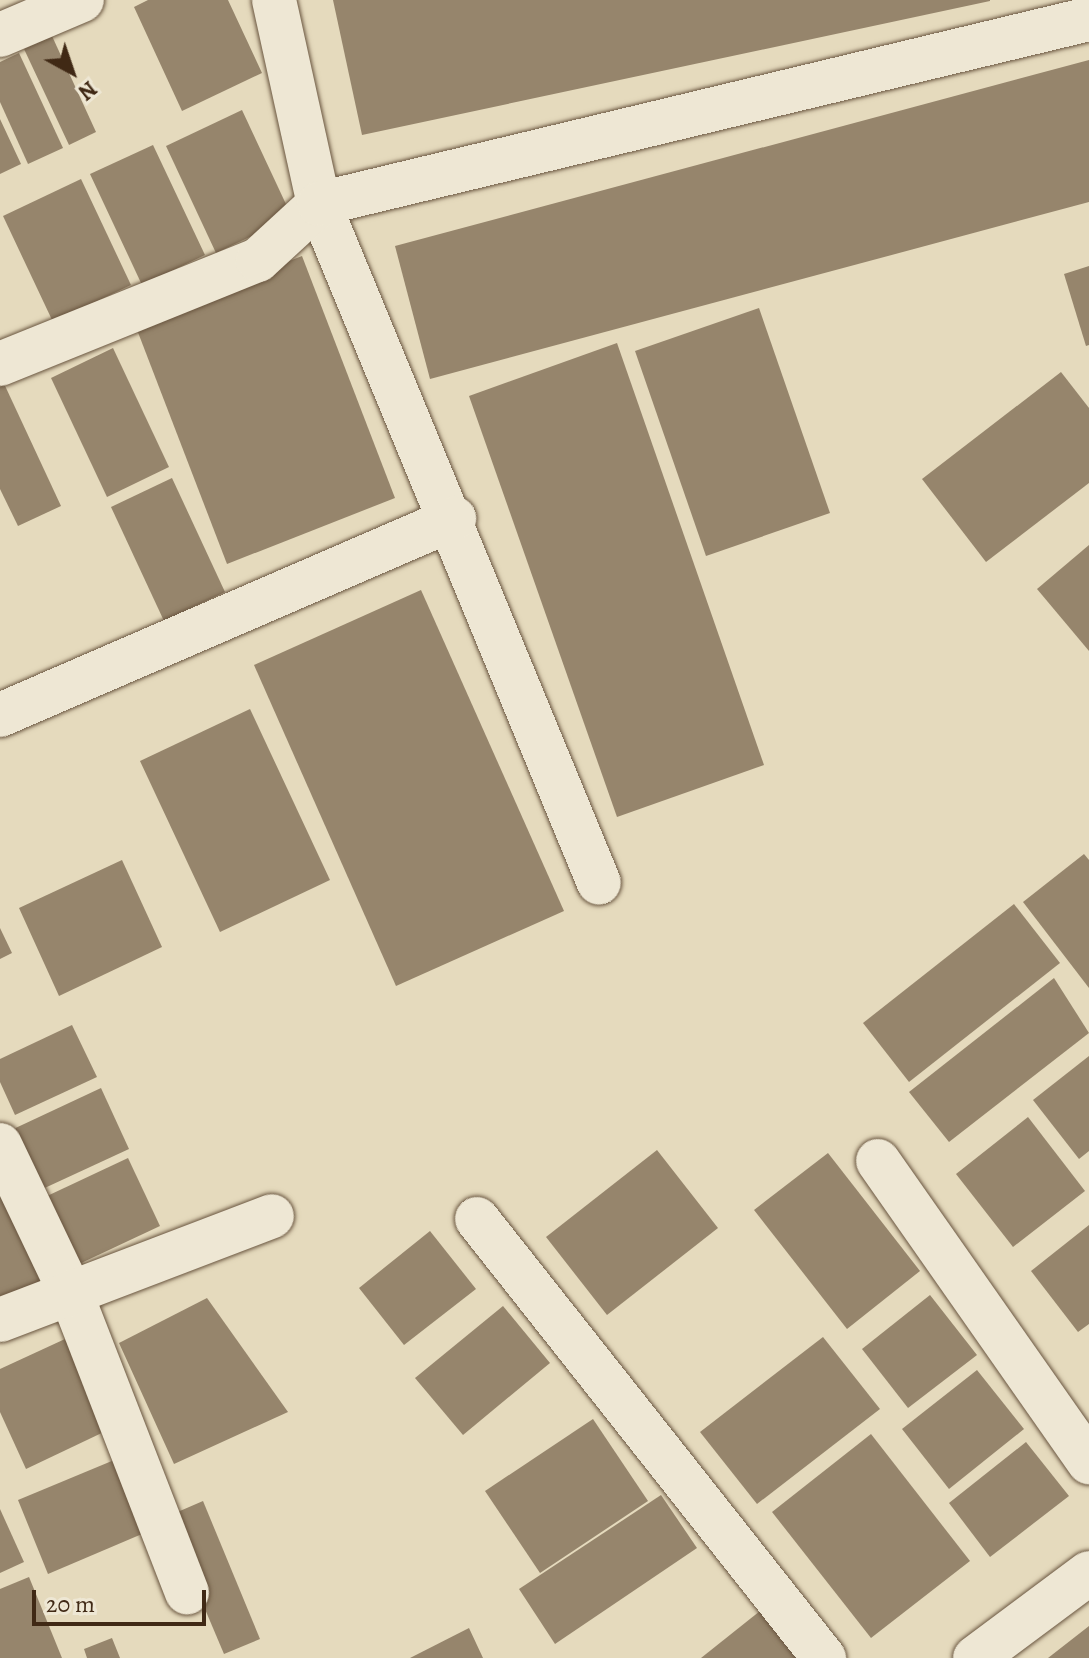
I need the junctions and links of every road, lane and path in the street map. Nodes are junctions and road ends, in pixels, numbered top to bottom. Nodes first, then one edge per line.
1 (82, 0) edge
2 (274, 0) edge
3 (1089, 19) edge
4 (0, 35) edge
5 (319, 204) junction
6 (0, 364) edge
7 (454, 519) junction
8 (0, 715) edge
9 (599, 883) dead end
10 (0, 1145) edge
11 (878, 1161) dead end
12 (272, 1216) dead end
13 (477, 1219) dead end
14 (72, 1296) junction
15 (0, 1320) edge
16 (1089, 1462) edge
17 (1089, 1573) edge
18 (187, 1593) dead end
19 (824, 1658) edge
20 (975, 1658) edge

1 - 4 street
2 - 5 street
3 - 5 street
5 - 6 street
5 - 7 street
7 - 8 street
7 - 9 street
10 - 14 street
11 - 16 street
12 - 14 street
13 - 19 street
14 - 15 street
14 - 18 street
17 - 20 street

